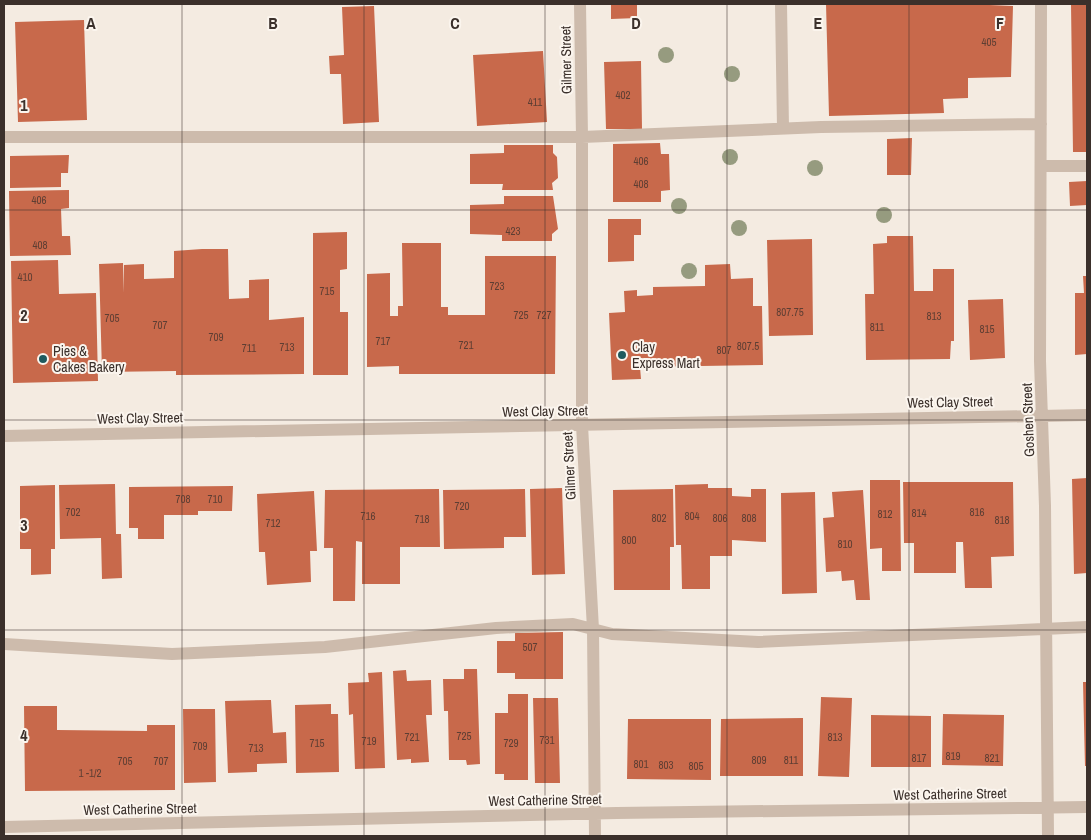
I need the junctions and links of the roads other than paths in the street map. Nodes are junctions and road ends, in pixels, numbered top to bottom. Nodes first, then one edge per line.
1 (580, 4) edge
2 (781, 4) edge
3 (1040, 4) edge
4 (1041, 124) junction
5 (783, 128) junction
6 (4, 137) edge
7 (582, 137) junction
8 (1041, 166) junction
9 (1087, 166) edge
10 (1087, 414) edge
11 (1043, 416) junction
12 (582, 425) junction
13 (4, 436) edge
14 (1087, 627) edge
15 (1046, 628) junction
16 (593, 629) junction
17 (4, 644) edge
18 (1087, 807) edge
19 (1048, 808) junction
20 (594, 814) junction
21 (4, 827) edge
22 (595, 836) edge
23 (1048, 836) edge

1 - 7 street, Gilmer Street
2 - 5 street
3 - 4 street, Goshen Street
4 - 5 street
4 - 8 street, Goshen Street
5 - 7 street
6 - 7 street
7 - 12 street, Gilmer Street
8 - 9 street
8 - 11 street, Goshen Street
10 - 11 street, West Clay Street
11 - 12 street, West Clay Street
11 - 15 street, Goshen Street
12 - 13 street, West Clay Street
12 - 16 street, Gilmer Street
14 - 15 street
15 - 16 street
15 - 19 street, Goshen Street
16 - 17 street
16 - 20 street, Gilmer Street
18 - 19 street, West Catherine Street
19 - 20 street, West Catherine Street
19 - 23 street, Goshen Street
20 - 21 street, West Catherine Street
20 - 22 street, Gilmer Street

